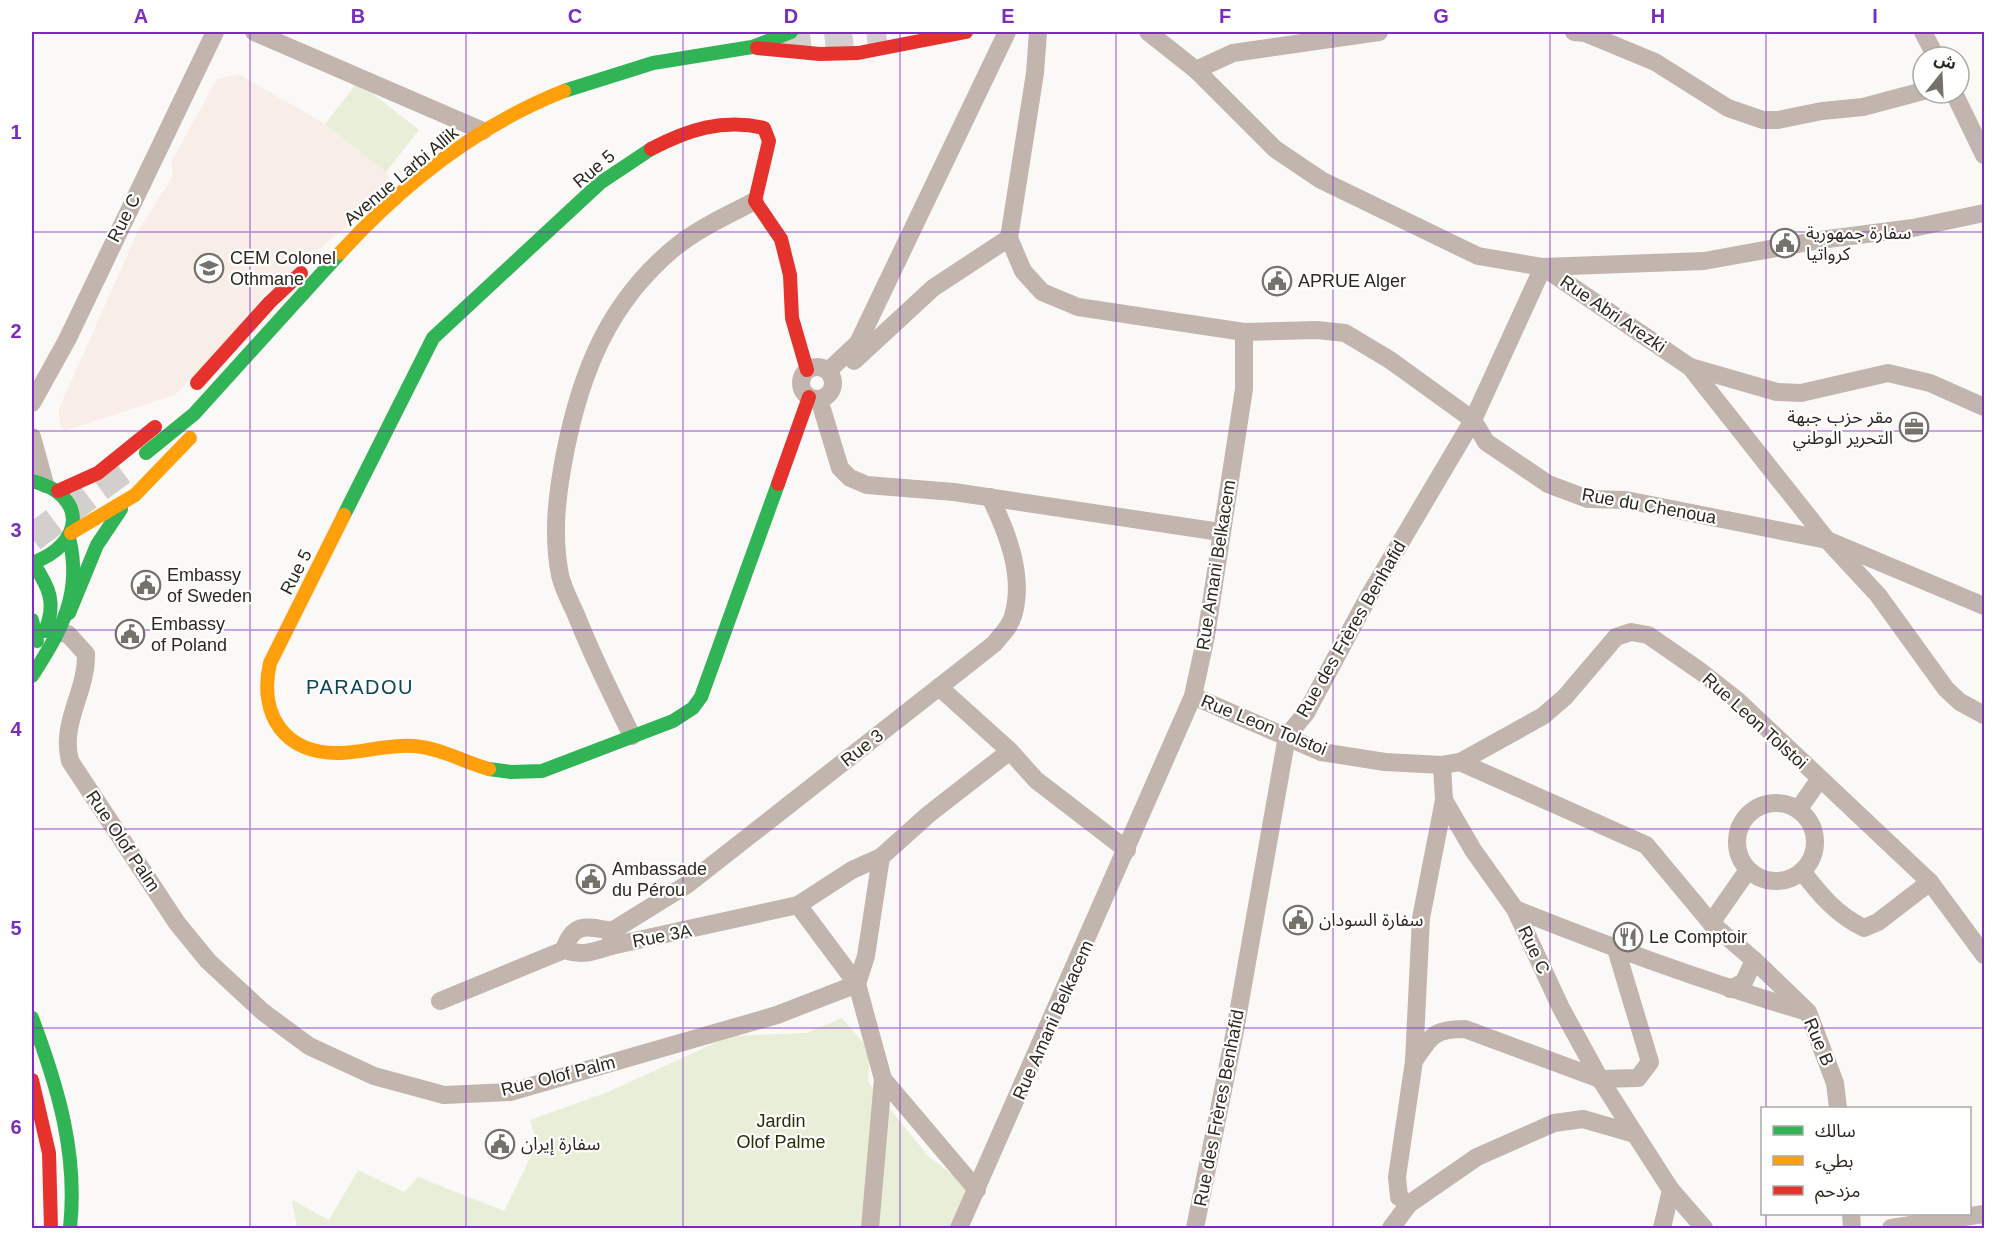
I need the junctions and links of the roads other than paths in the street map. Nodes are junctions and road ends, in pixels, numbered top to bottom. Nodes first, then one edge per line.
1 (215, 32) edge
2 (254, 32) edge
3 (723, 32) edge
4 (791, 32) tunnel mouth
5 (966, 32) edge
6 (1007, 32) edge
7 (1038, 32) edge
8 (1148, 32) edge
9 (1379, 32) edge
10 (1574, 32) edge
11 (936, 35) edge
12 (752, 47) junction
13 (728, 51) junction
14 (1196, 70) junction
15 (1911, 94) edge
16 (1960, 105) edge
17 (483, 131) junction
18 (1984, 155) edge
19 (755, 201) junction
20 (1984, 213) edge
21 (361, 230) junction
22 (1009, 238) junction
23 (337, 256) junction
24 (1543, 267) junction
25 (1244, 332) junction
26 (272, 349) dead end
27 (1690, 367) junction
28 (807, 370) junction
29 (831, 376) junction
30 (185, 396) dead end
31 (814, 398) junction
32 (32, 404) edge
33 (1984, 407) edge
34 (166, 417) dead end
35 (1473, 420) junction
36 (198, 431) dead end
37 (32, 437) edge
38 (146, 453) dead end
39 (45, 485) edge
40 (135, 495) junction
41 (990, 497) junction
42 (1220, 531) junction
43 (70, 536) junction
44 (1827, 540) junction
45 (32, 563) edge
46 (1984, 606) edge
47 (69, 613) junction
48 (32, 620) edge
49 (60, 633) junction
50 (34, 644) edge
51 (32, 676) edge
52 (939, 687) junction
53 (1193, 696) junction
54 (1984, 715) edge
55 (632, 736) junction
56 (1287, 736) junction
57 (1010, 751) junction
58 (1460, 762) junction
59 (1442, 765) junction
60 (1819, 780) junction
61 (1444, 800) junction
62 (1798, 810) junction
63 (1127, 850) junction
64 (880, 857) junction
65 (1748, 870) junction
66 (1802, 871) junction
67 (1930, 882) junction
68 (798, 905) junction
69 (1515, 909) junction
70 (1710, 923) junction
71 (611, 938) junction
72 (1616, 949) junction
73 (564, 950) junction
74 (1984, 955) edge
75 (1754, 960) junction
76 (856, 984) junction
77 (1730, 989) junction
78 (440, 1001) dead end
79 (1808, 1012) junction
80 (32, 1018) edge
81 (1414, 1061) junction
82 (883, 1079) junction
83 (1600, 1079) junction
84 (32, 1080) edge
85 (1838, 1107) edge
86 (1635, 1134) junction
87 (977, 1190) junction
88 (1671, 1190) junction
89 (1409, 1204) junction
90 (1984, 1214) edge
91 (51, 1228) edge
92 (70, 1228) edge
93 (870, 1228) edge
94 (959, 1228) edge
95 (1195, 1228) edge
96 (1391, 1228) edge
97 (1662, 1228) edge
98 (1704, 1228) edge
99 (1891, 1228) edge

1 - 32 street, Rue C
2 - 17 street
3 - 13 street
4 - 12 main road, Avenue Larbi Allik
5 - 11 main road, Avenue Larbi Allik
6 - 29 street
7 - 22 street
8 - 14 street, Rue Abri Arezki
9 - 14 street
10 - 15 street
11 - 12 main road, Avenue Larbi Allik
12 - 13 main road, Avenue Larbi Allik
13 - 17 main road, Avenue Larbi Allik
14 - 24 street, Rue Abri Arezki
16 - 18 street
17 - 21 main road, Avenue Larbi Allik
19 - 28 main road
19 - 55 street
19 - 55 main road, Rue 5
20 - 24 street
21 - 23 main road, Avenue Larbi Allik
21 - 30 main road
22 - 25 street
22 - 29 street
23 - 26 main road
23 - 38 main road, Avenue Larbi Allik
24 - 27 street, Rue Abri Arezki
24 - 35 street, Rue des Frères Benhafid
25 - 35 street, Rue du Chenoua
25 - 42 street, Rue Amani Belkacem
27 - 33 street
27 - 44 street, Rue Abri Arezki
28 - 29 street
28 - 31 street
29 - 31 street
31 - 41 street
31 - 55 main road, Rue 5
34 - 39 main road
35 - 44 street, Rue du Chenoua
35 - 56 street, Rue des Frères Benhafid
36 - 40 main road
37 - 39 street
39 - 43 main road
40 - 43 main road
40 - 47 main road
41 - 42 street
41 - 52 street, Rue 3
42 - 53 street, Rue Amani Belkacem
43 - 45 main road
43 - 47 main road
44 - 46 street, Rue du Chenoua
44 - 54 street, Rue Abri Arezki
45 - 50 main road
47 - 49 main road
48 - 50 main road
49 - 51 main road
49 - 76 street, Rue Olof Palm
52 - 57 street
52 - 71 street, Rue 3
53 - 56 street, Rue Leon Tolstoi
53 - 63 street, Rue Amani Belkacem
56 - 59 street, Rue Leon Tolstoi
56 - 95 street, Rue des Frères Benhafid
57 - 63 street
57 - 64 street, Rue 3A
58 - 59 street, Rue Leon Tolstoi
58 - 60 street, Rue Leon Tolstoi
58 - 70 street, Rue B
59 - 61 street, Rue C
60 - 62 street
60 - 67 street, Rue Leon Tolstoi
61 - 69 street, Rue C
61 - 81 street
62 - 65 street
62 - 66 street
63 - 87 street, Rue Amani Belkacem
64 - 68 street, Rue 3A
64 - 76 street
65 - 66 street
65 - 70 street
66 - 67 street
67 - 74 street, Rue Leon Tolstoi
68 - 71 street, Rue 3A
68 - 76 street
69 - 72 street
69 - 83 street, Rue C
70 - 75 street, Rue B
71 - 73 street, Rue 3A
71 - 73 street
72 - 77 street
72 - 83 street
73 - 78 street, Rue 3A
75 - 77 street
75 - 79 street, Rue B
76 - 82 street
77 - 79 street
79 - 85 street, Rue B
80 - 92 main road
81 - 83 street
81 - 89 street
82 - 87 street
82 - 93 street
83 - 86 street, Rue C
84 - 91 main road
86 - 88 street, Rue C
86 - 89 street
87 - 94 street, Rue Amani Belkacem
88 - 97 street
88 - 98 street, Rue C
89 - 96 street
90 - 99 street

